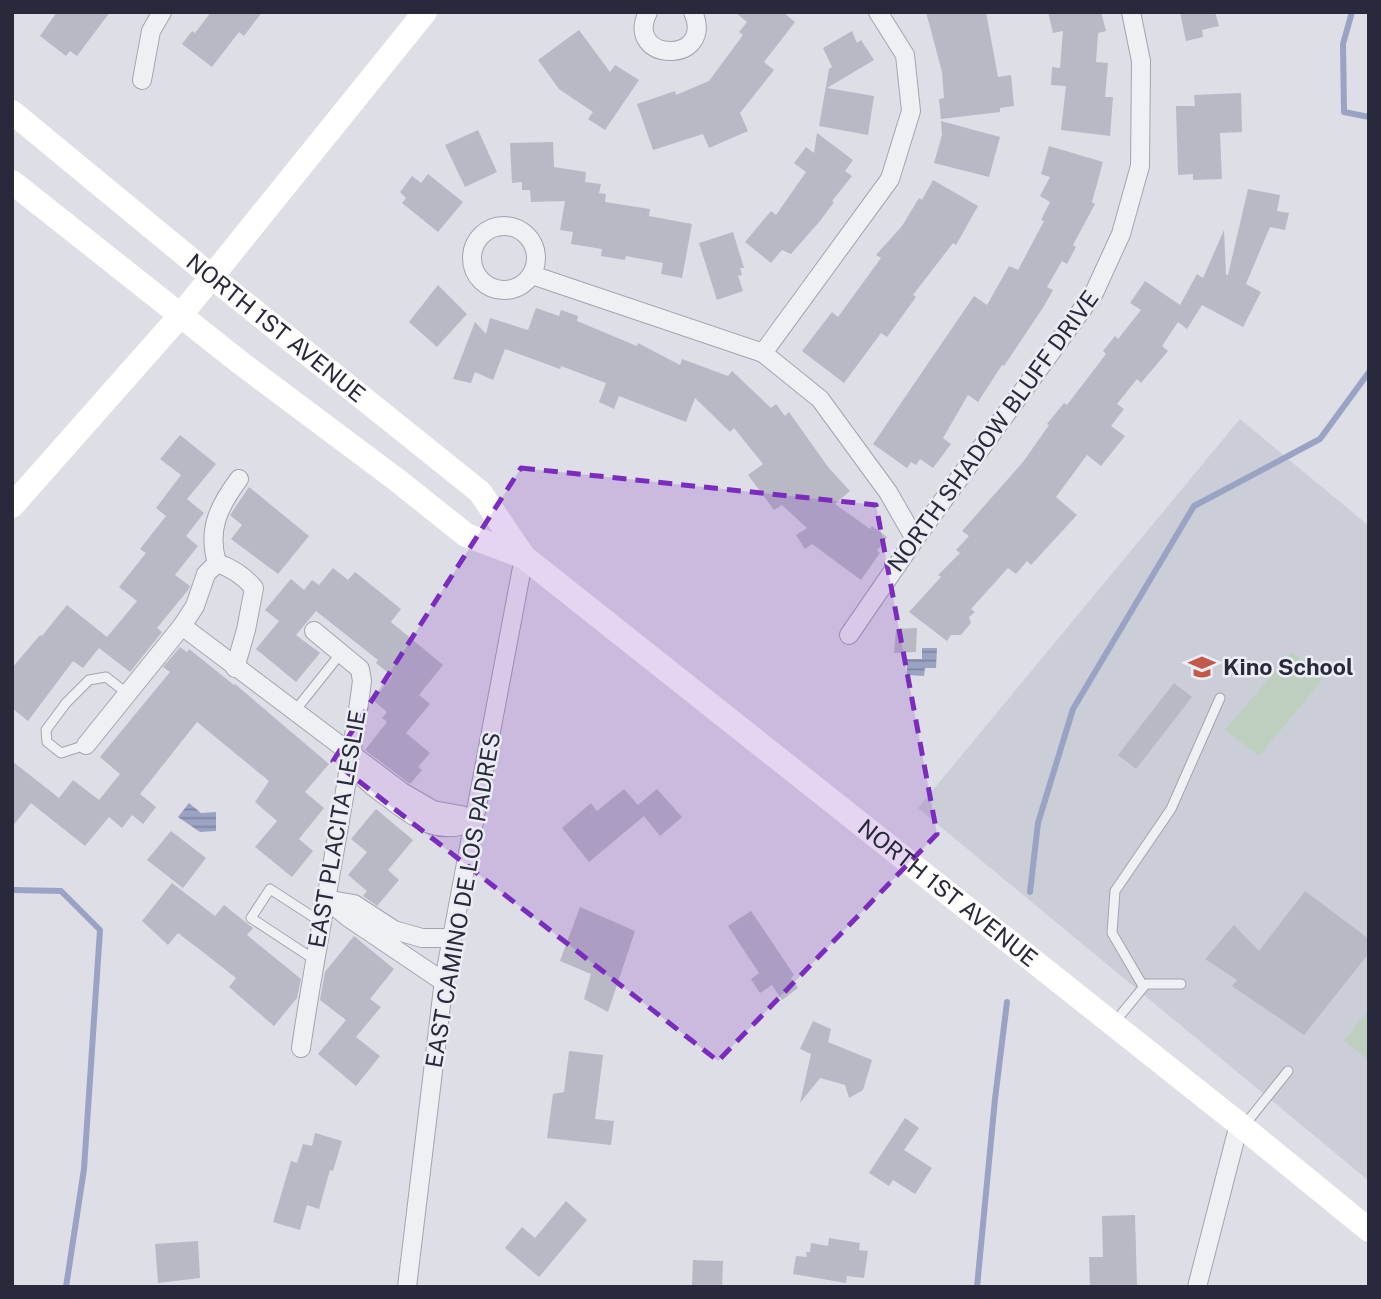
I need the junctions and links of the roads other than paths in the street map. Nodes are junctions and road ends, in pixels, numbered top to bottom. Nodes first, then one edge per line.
1 (162, 12) edge
2 (425, 12) edge
3 (648, 12) edge
4 (693, 12) edge
5 (878, 12) edge
6 (1131, 12) edge
7 (142, 80) dead end
8 (12, 112) edge
9 (12, 182) edge
10 (532, 275) dead end
11 (212, 277) junction
12 (180, 316) junction
13 (763, 353) junction
14 (239, 479) dead end
15 (12, 506) edge
16 (915, 539) junction
17 (524, 557) junction
18 (218, 563) junction
19 (182, 626) junction
20 (314, 631) dead end
21 (849, 635) dead end
22 (341, 653) junction
23 (235, 667) junction
24 (128, 694) junction
25 (1220, 698) dead end
26 (293, 712) junction
27 (86, 745) joint
28 (352, 757) junction
29 (475, 820) junction
30 (325, 898) junction
31 (321, 922) junction
32 (452, 938) junction
33 (315, 960) junction
34 (444, 980) junction
35 (1181, 984) dead end
36 (1143, 986) junction
37 (1113, 1025) junction
38 (301, 1048) dead end
39 (1289, 1071) dead end
40 (1241, 1126) junction
41 (1369, 1230) edge
42 (407, 1287) edge
43 (1197, 1287) edge

1 - 7 street
2 - 11 main road
3 - 4 street
5 - 13 street
6 - 16 street, NORTH SHADOW BLUFF DRIVE
8 - 11 main road, NORTH 1ST AVENUE
9 - 12 main road, NORTH 1ST AVENUE
10 - 13 street
11 - 12 main road
11 - 17 main road, NORTH 1ST AVENUE
12 - 15 main road
12 - 17 main road, NORTH 1ST AVENUE
13 - 16 street
14 - 18 street
16 - 21 street, NORTH SHADOW BLUFF DRIVE
17 - 29 street, EAST CAMINO DE LOS PADRES
17 - 37 main road, NORTH 1ST AVENUE
18 - 19 street
18 - 23 street
19 - 23 street
19 - 24 street
20 - 22 street, EAST PLACITA LESLIE
22 - 26 lane
22 - 28 street, EAST PLACITA LESLIE
23 - 26 street
24 - 27 street
24 - 27 lane
25 - 36 lane
26 - 28 street
28 - 29 street
28 - 30 street, EAST PLACITA LESLIE
29 - 32 street, EAST CAMINO DE LOS PADRES
30 - 31 street, EAST PLACITA LESLIE
30 - 32 street
30 - 34 street
31 - 33 street, EAST PLACITA LESLIE
31 - 33 lane
32 - 34 street, EAST CAMINO DE LOS PADRES
33 - 38 street, EAST PLACITA LESLIE
34 - 42 street, EAST CAMINO DE LOS PADRES
35 - 36 lane
36 - 37 lane
37 - 40 main road, NORTH 1ST AVENUE
39 - 40 lane
40 - 41 main road, NORTH 1ST AVENUE
40 - 43 street

